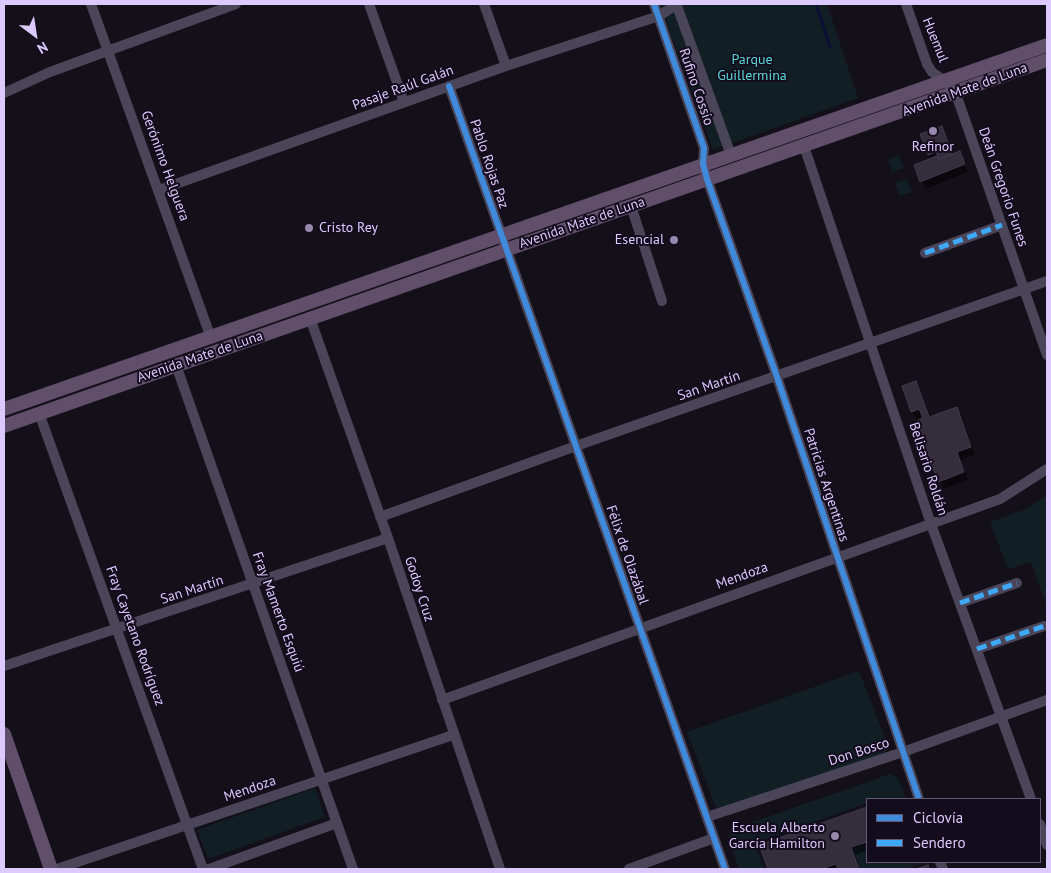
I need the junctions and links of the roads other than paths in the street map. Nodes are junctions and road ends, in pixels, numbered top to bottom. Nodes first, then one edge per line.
1 (91, 4) edge
2 (236, 4) edge
3 (369, 4) edge
4 (484, 4) edge
5 (654, 4) edge
6 (906, 4) edge
7 (677, 5) edge
8 (659, 16) junction
9 (1047, 45) edge
10 (108, 51) junction
11 (1047, 60) edge
12 (506, 66) junction
13 (945, 81) junction
14 (449, 86) junction
15 (4, 93) edge
16 (956, 94) junction
17 (404, 102) junction
18 (804, 146) junction
19 (730, 156) junction
20 (703, 164) junction
21 (707, 179) junction
22 (159, 190) junction
23 (631, 206) junction
24 (1002, 225) junction
25 (501, 236) junction
26 (505, 250) junction
27 (925, 252) dead end
28 (1047, 281) edge
29 (1024, 289) junction
30 (662, 301) dead end
31 (310, 318) junction
32 (211, 338) junction
33 (871, 343) junction
34 (1047, 355) edge
35 (176, 365) junction
36 (777, 377) junction
37 (4, 410) edge
38 (40, 413) junction
39 (4, 426) edge
40 (576, 446) junction
41 (1047, 469) edge
42 (380, 517) junction
43 (932, 524) junction
44 (388, 538) junction
45 (836, 558) junction
46 (1016, 583) dead end
47 (254, 584) junction
48 (960, 603) junction
49 (1044, 626) dead end
50 (639, 628) junction
51 (118, 629) junction
52 (977, 648) junction
53 (4, 666) edge
54 (442, 700) junction
55 (1047, 700) edge
56 (1001, 716) junction
57 (4, 734) edge
58 (453, 735) junction
59 (903, 752) junction
60 (323, 778) junction
61 (919, 798) edge
62 (1031, 798) edge
63 (707, 818) junction
64 (337, 823) junction
65 (187, 825) junction
66 (1041, 827) edge
67 (714, 838) junction
68 (1047, 846) edge
69 (52, 869) edge
70 (57, 869) edge
71 (203, 869) edge
72 (209, 869) edge
73 (353, 869) edge
74 (500, 869) edge
75 (629, 869) edge
76 (725, 869) edge

1 - 10 street, Gerónimo Helguera
2 - 10 street
3 - 17 street
4 - 12 street
5 - 8 street, Rufino Cossío
6 - 13 street, Huemul
7 - 8 street, Pasaje Raúl Galán
7 - 19 street
8 - 12 street, Pasaje Raúl Galán
8 - 20 street, Rufino Cossío
9 - 13 main road, Avenida Mate de Luna
10 - 15 street
10 - 22 street, Gerónimo Helguera
11 - 16 main road, Avenida Mate de Luna
12 - 14 street, Pasaje Raúl Galán
13 - 16 street, Huemul
13 - 19 main road, Avenida Mate de Luna
14 - 17 street, Pasaje Raúl Galán
14 - 25 street, Pablo Rojas Paz
16 - 18 main road, Avenida Mate de Luna
16 - 24 street, Deán Gregorio Funes
17 - 22 street, Pasaje Raúl Galán
18 - 21 main road, Avenida Mate de Luna
18 - 33 street, Belisario Roldán
19 - 20 main road, Avenida Mate de Luna
20 - 21 street, Rufino Cossío
20 - 25 main road, Avenida Mate de Luna
21 - 23 main road, Avenida Mate de Luna
21 - 36 street, Patricias Argentinas
22 - 32 street, Gerónimo Helguera
23 - 26 main road, Avenida Mate de Luna
23 - 30 street
24 - 27 street
24 - 29 street, Deán Gregorio Funes
25 - 26 street, Pablo Rojas Paz
25 - 32 main road, Avenida Mate de Luna
26 - 31 main road, Avenida Mate de Luna
26 - 40 street, Félix de Olazábal
28 - 29 street, San Martín
29 - 33 street, San Martín
29 - 34 street, Deán Gregorio Funes
31 - 35 main road, Avenida Mate de Luna
31 - 42 street, Godoy Cruz
32 - 37 main road, Avenida Mate de Luna
33 - 36 street, San Martín
33 - 43 street, Belisario Roldán
35 - 38 main road, Avenida Mate de Luna
35 - 47 street, Fray Mamerto Esquiú
36 - 40 street, San Martín
36 - 45 street, Patricias Argentinas
38 - 39 main road, Avenida Mate de Luna
38 - 51 street, Fray Cayetano Rodríguez
40 - 42 street, San Martín
40 - 50 street, Félix de Olazábal
41 - 43 street, Mendoza
42 - 44 street, Godoy Cruz
43 - 45 street, Mendoza
43 - 48 street, Belisario Roldán
44 - 47 street, San Martín
44 - 54 street, Godoy Cruz
45 - 50 street, Mendoza
45 - 59 street, Patricias Argentinas
46 - 48 street
47 - 51 street, San Martín
47 - 60 street, Fray Mamerto Esquiú
48 - 52 street, Belisario Roldán
49 - 52 street
50 - 54 street, Mendoza
50 - 63 street, Félix de Olazábal
51 - 53 street, San Martín
51 - 65 street, Fray Cayetano Rodríguez
52 - 56 street, Belisario Roldán
54 - 58 street, Godoy Cruz
55 - 56 street, Don Bosco
56 - 59 street, Don Bosco
56 - 62 street, Belisario Roldán
57 - 69 main road
58 - 60 street, Mendoza
58 - 74 street, Godoy Cruz
59 - 61 street, Patricias Argentinas
59 - 63 street, Don Bosco
60 - 64 street, Fray Mamerto Esquiú
60 - 65 street, Mendoza
63 - 67 street, Félix de Olazábal
64 - 72 street
64 - 73 street, Fray Mamerto Esquiú
65 - 70 street, Mendoza
65 - 71 street, Fray Cayetano Rodríguez
66 - 68 street
67 - 75 street
67 - 76 street, Félix de Olazábal

